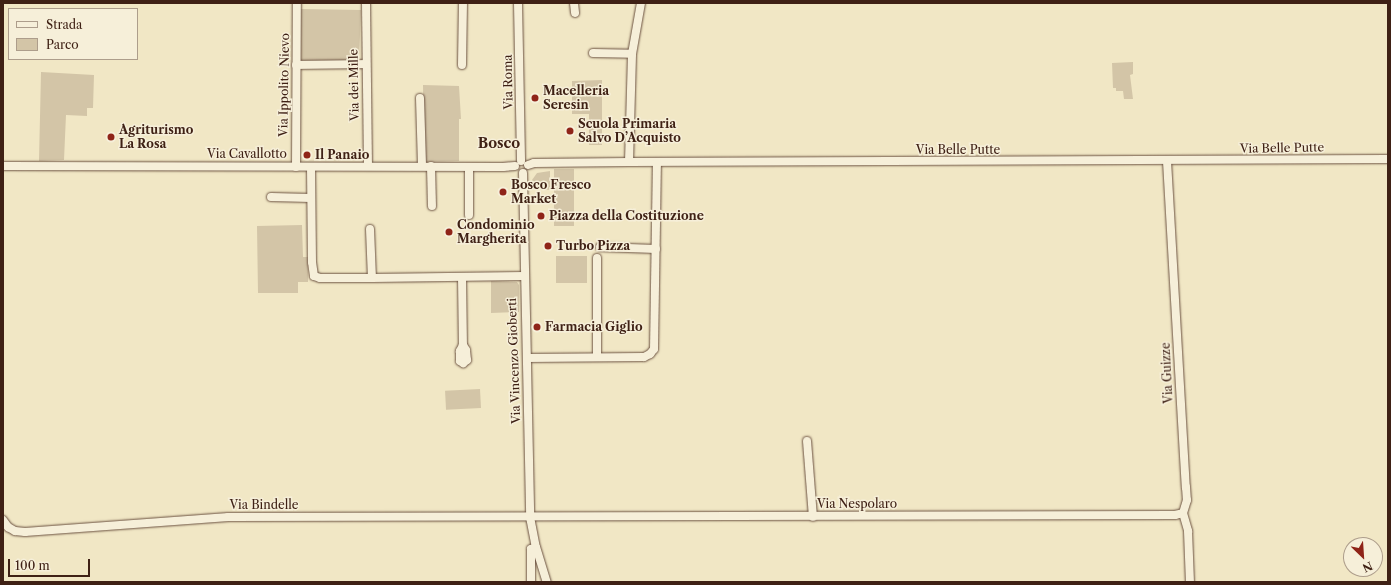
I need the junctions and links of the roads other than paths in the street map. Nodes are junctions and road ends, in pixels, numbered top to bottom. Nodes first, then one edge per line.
1 (297, 3) edge
2 (366, 3) edge
3 (463, 3) edge
4 (518, 3) edge
5 (574, 3) edge
6 (641, 3) edge
7 (575, 14) dead end
8 (593, 53) dead end
9 (632, 54) junction
10 (366, 64) junction
11 (296, 65) junction
12 (462, 65) dead end
13 (420, 98) dead end
14 (1388, 159) edge
15 (1167, 161) junction
16 (629, 162) junction
17 (657, 162) junction
18 (521, 164) junction
19 (3, 166) edge
20 (311, 166) junction
21 (368, 166) junction
22 (422, 166) junction
23 (431, 166) junction
24 (296, 167) junction
25 (469, 167) junction
26 (271, 197) dead end
27 (311, 198) junction
28 (432, 206) dead end
29 (469, 215) dead end
30 (370, 229) dead end
31 (600, 247) dead end
32 (656, 249) junction
33 (597, 258) dead end
34 (524, 276) junction
35 (462, 277) junction
36 (372, 278) junction
37 (463, 345) dead end
38 (527, 358) junction
39 (597, 358) junction
40 (807, 441) dead end
41 (1183, 513) junction
42 (530, 517) junction
43 (813, 517) junction
44 (3, 520) edge
45 (536, 547) junction
46 (531, 582) edge
47 (547, 582) edge
48 (1190, 582) edge

1 - 11 street, Via Ippolito Nievo
2 - 10 street, Via dei Mille
3 - 12 street
4 - 18 street, Via Roma
5 - 7 street
6 - 9 street
8 - 9 street
9 - 16 street
10 - 11 street
10 - 21 street, Via dei Mille
11 - 24 street, Via Ippolito Nievo
13 - 22 street
14 - 15 street, Via Belle Putte
15 - 17 street, Via Belle Putte
15 - 41 street, Via Guizze
16 - 17 street, Via Belle Putte
16 - 18 street, Via Belle Putte
17 - 32 street
18 - 25 street, Via Cavallotto
18 - 34 street, Via Vincenzo Gioberti
19 - 24 street, Via Cavallotto
20 - 21 street, Via Cavallotto
20 - 24 street, Via Cavallotto
20 - 27 street
21 - 22 street, Via Cavallotto
22 - 23 street, Via Cavallotto
23 - 25 street, Via Cavallotto
23 - 28 street
25 - 29 street
26 - 27 street
27 - 36 street
30 - 36 street
31 - 32 street
32 - 39 street
33 - 39 street
34 - 35 street
34 - 38 street, Via Vincenzo Gioberti
35 - 36 street
35 - 37 street
38 - 39 street
38 - 42 street, Via Vincenzo Gioberti
40 - 43 street
41 - 43 street, Via Nespolaro
41 - 48 street, Via Guizze
42 - 43 street, Via Nespolaro
42 - 44 street, Via Bindelle
42 - 45 street, Via Vincenzo Gioberti
45 - 46 street, Via Vincenzo Gioberti
45 - 47 street, Via Vincenzo Gioberti

